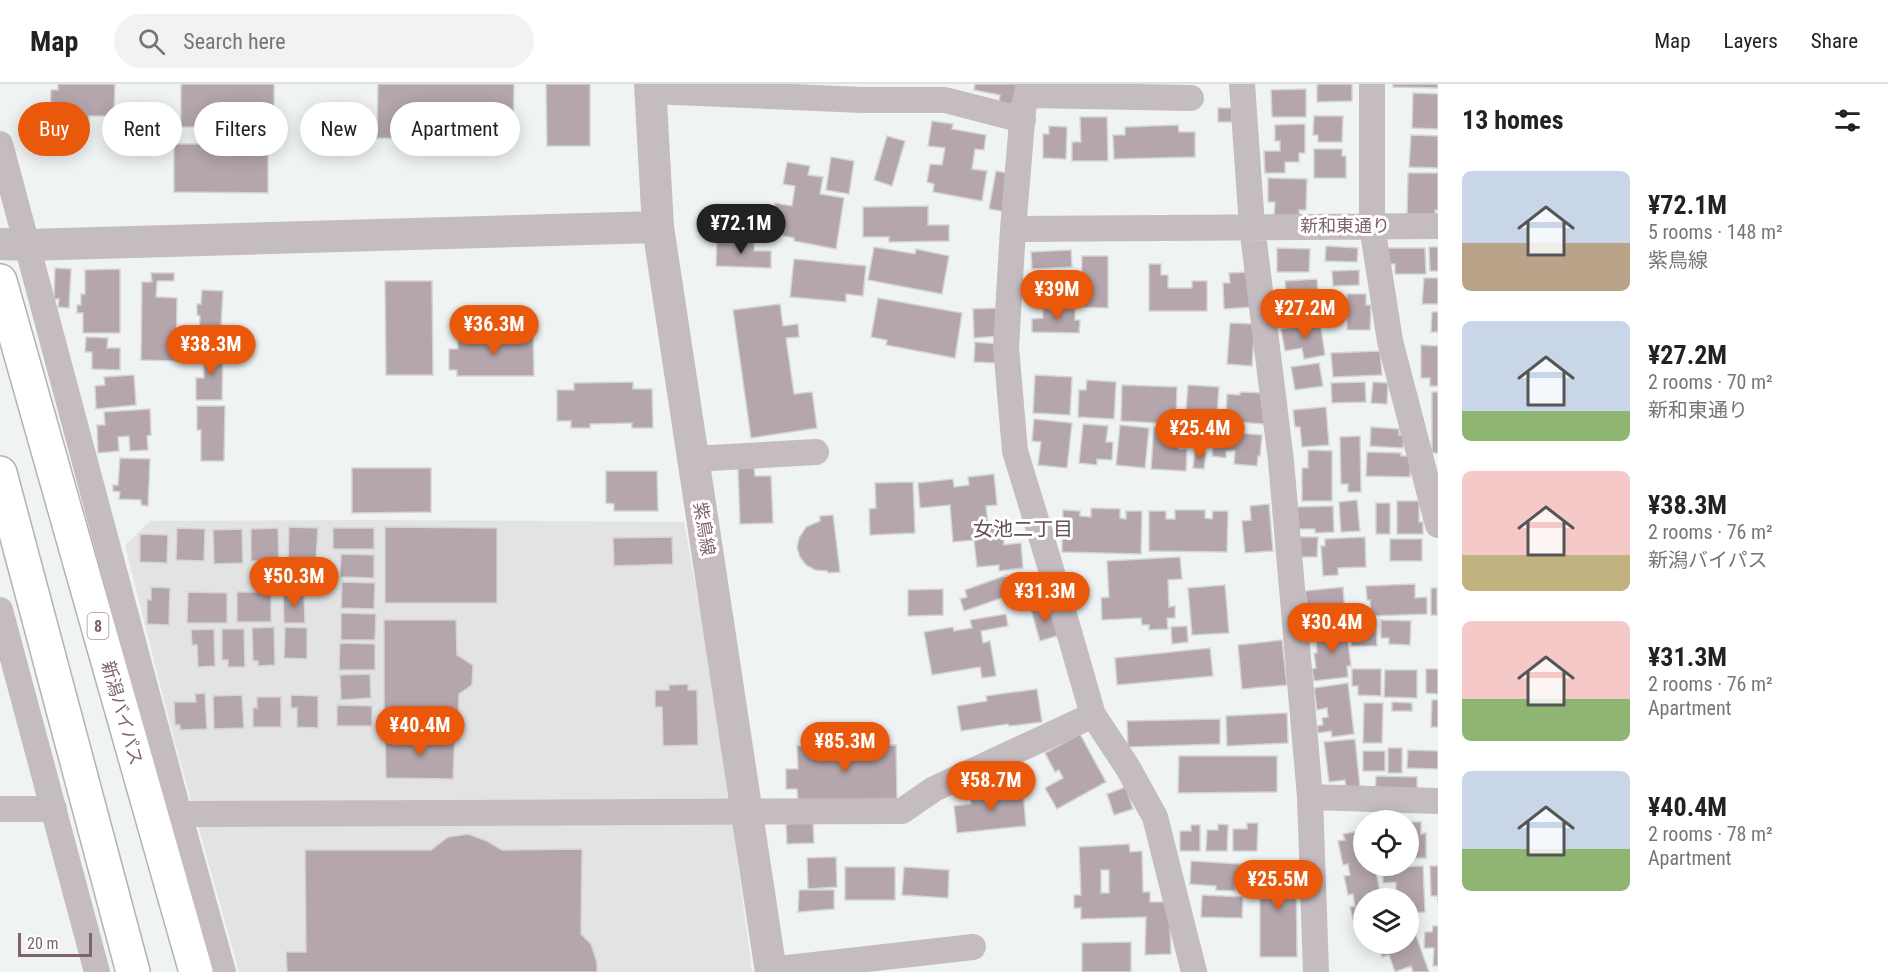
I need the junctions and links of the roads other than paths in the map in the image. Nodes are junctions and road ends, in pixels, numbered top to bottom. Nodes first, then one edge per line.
1 (1242, 84) edge
2 (1372, 84) edge
3 (650, 87) edge
4 (863, 92) edge
5 (1191, 98) dead end
6 (1026, 100) edge
7 (0, 144) edge
8 (1252, 226) junction
9 (1372, 226) junction
10 (1438, 226) edge
11 (658, 227) junction
12 (1013, 229) junction
13 (14, 244) edge
14 (0, 281) edge
15 (816, 452) dead end
16 (693, 459) junction
17 (0, 473) edge
18 (1438, 525) edge
19 (0, 610) edge
20 (1093, 715) junction
21 (1310, 797) junction
22 (1438, 801) edge
23 (0, 809) edge
24 (54, 809) junction
25 (746, 812) junction
26 (179, 814) junction
27 (973, 947) dead end
28 (770, 971) edge
29 (97, 972) edge
30 (133, 972) edge
31 (195, 972) edge
32 (224, 972) edge
33 (1194, 972) edge
34 (1316, 972) edge

1 - 8 street
2 - 9 street
3 - 4 street
3 - 11 street, 紫鳥線
4 - 6 street
5 - 6 street
6 - 12 street
7 - 13 street
8 - 9 street, 新和東通り
8 - 12 street, 新和東通り
8 - 21 street
9 - 10 street, 新和東通り
9 - 18 street
11 - 13 street
11 - 16 street, 紫鳥線
12 - 20 street
13 - 26 street
14 - 31 highway, 新潟バイパス / 8
15 - 16 street
16 - 25 street, 紫鳥線
17 - 30 highway
19 - 24 street
20 - 25 street
20 - 33 street
21 - 22 street
21 - 34 street
23 - 24 street
24 - 29 street
25 - 26 street
25 - 28 street, 紫鳥線
26 - 32 street
27 - 28 street

